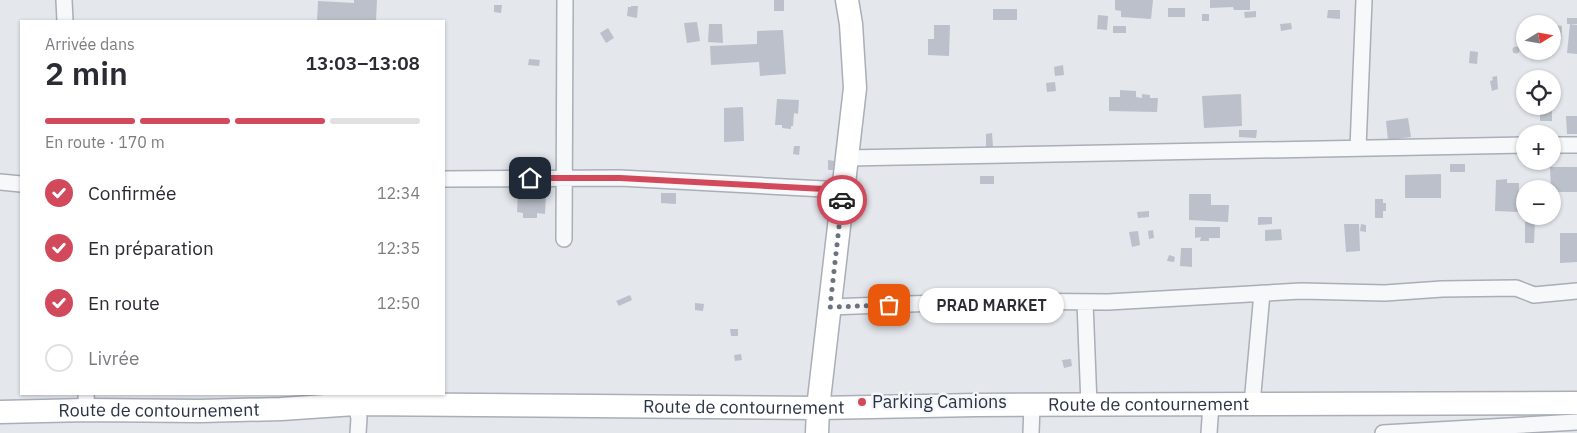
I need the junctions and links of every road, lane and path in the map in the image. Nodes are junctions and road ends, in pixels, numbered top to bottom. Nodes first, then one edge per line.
1 (64, 0) edge
2 (565, 0) edge
3 (847, 0) edge
4 (1364, 0) edge
5 (65, 20) edge
6 (1516, 145) edge
7 (1561, 145) edge
8 (1577, 145) edge
9 (1358, 148) junction
10 (847, 158) junction
11 (564, 178) junction
12 (445, 179) edge
13 (0, 182) edge
14 (20, 184) edge
15 (843, 190) junction
16 (564, 239) dead end
17 (1577, 290) edge
18 (1262, 293) junction
19 (1085, 302) junction
20 (830, 307) junction
21 (86, 402) edge
22 (1577, 402) edge
23 (355, 404) junction
24 (1211, 404) junction
25 (1252, 404) junction
26 (1032, 405) junction
27 (1090, 405) junction
28 (818, 408) junction
29 (0, 412) edge
30 (1577, 422) edge
31 (358, 433) edge
32 (817, 433) edge
33 (1031, 433) edge
34 (1209, 433) edge
35 (1383, 433) edge

1 - 5 street
2 - 11 street
3 - 10 street
4 - 9 street
6 - 9 street
7 - 8 street
9 - 10 street
10 - 15 street
11 - 12 street
11 - 15 street
11 - 16 street
13 - 14 street
15 - 20 street
17 - 18 street
18 - 19 street
18 - 25 street
19 - 20 street
19 - 27 street
20 - 28 street
21 - 23 street, Route de contournement
21 - 29 street, Route de contournement
22 - 25 street, Route de contournement
23 - 28 street, Route de contournement
23 - 31 street
24 - 25 street, Route de contournement
24 - 27 street, Route de contournement
24 - 34 street
26 - 27 street, Route de contournement
26 - 28 street, Route de contournement
26 - 33 street
28 - 32 street
30 - 35 street

